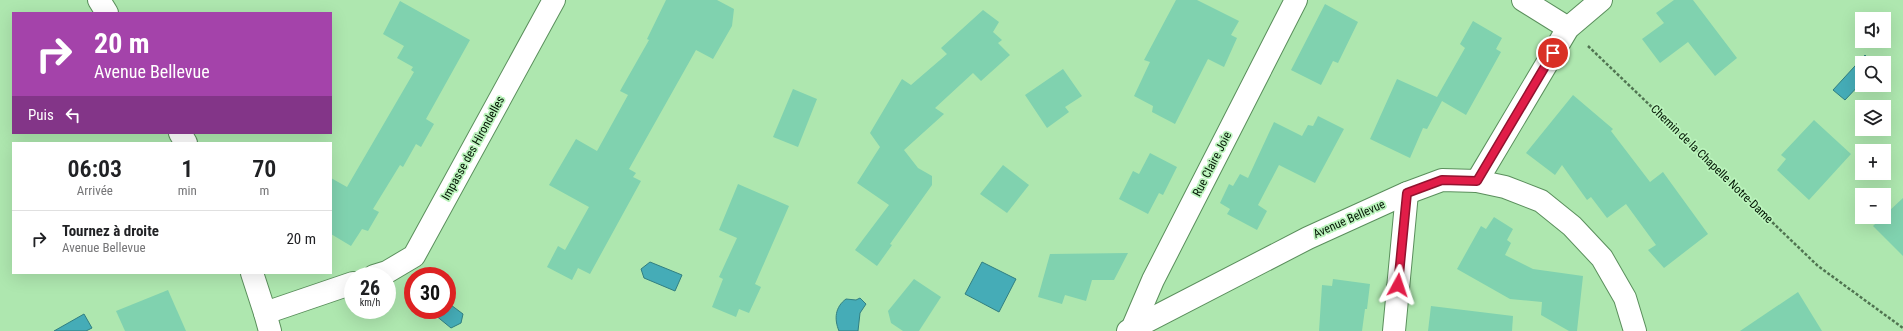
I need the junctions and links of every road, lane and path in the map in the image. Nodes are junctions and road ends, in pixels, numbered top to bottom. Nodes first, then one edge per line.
1 (99, 0) edge
2 (554, 0) edge
3 (1296, 0) edge
4 (1523, 0) edge
5 (1601, 0) edge
6 (106, 12) edge
7 (1568, 28) junction
8 (1477, 181) junction
9 (1407, 193) junction
10 (395, 267) edge
11 (252, 274) edge
12 (344, 287) edge
13 (268, 322) edge
14 (1140, 328) edge
15 (1903, 328) edge
16 (1394, 331) edge
17 (1635, 331) edge

1 - 6 street
2 - 10 street, Impasse des Hirondelles
3 - 14 street, Rue Claire Joie
4 - 7 street
5 - 7 street
7 - 8 street
7 - 15 path, Chemin de la Chapelle Notre-Dame
8 - 9 street, Avenue Bellevue
8 - 17 street, Avenue Bellevue
9 - 14 street, Avenue Bellevue
9 - 16 street
11 - 13 street
12 - 13 street

